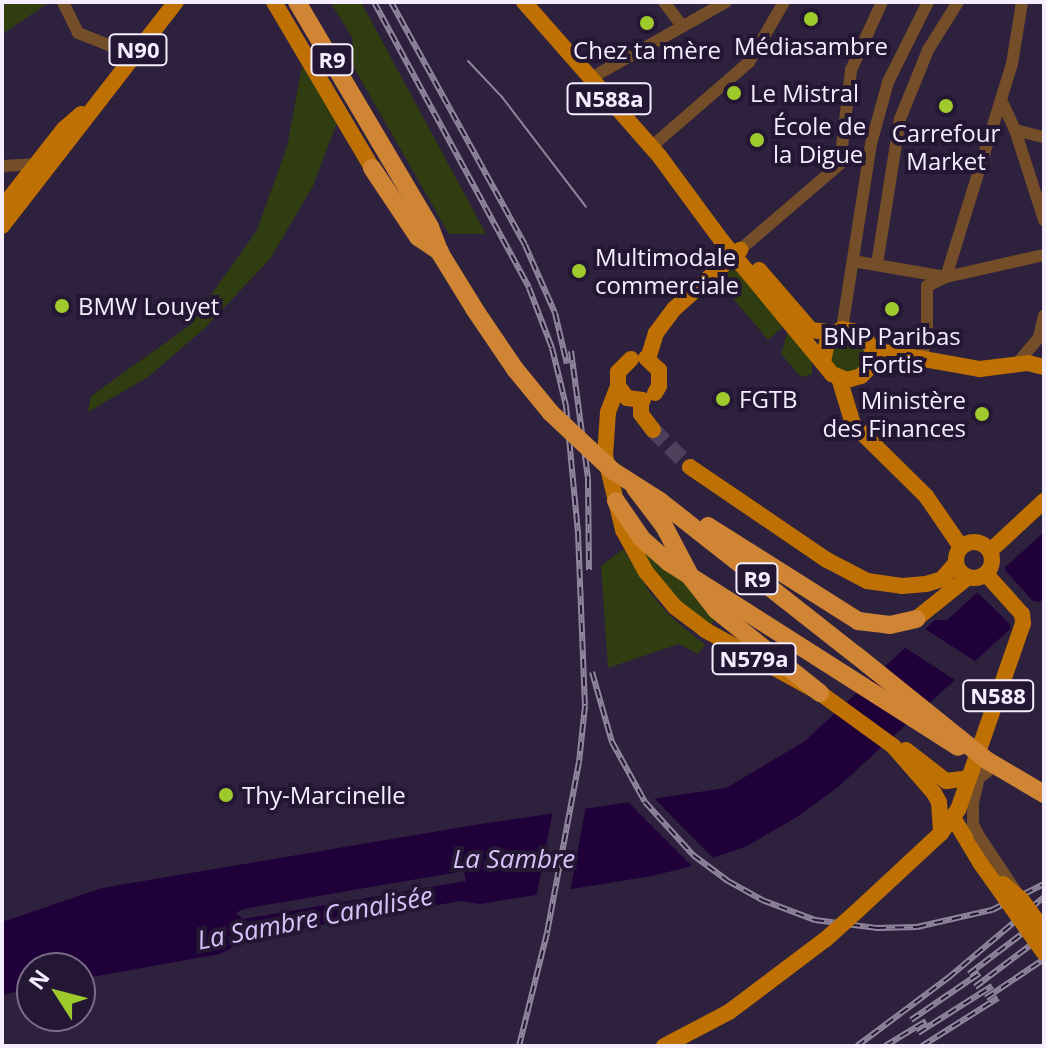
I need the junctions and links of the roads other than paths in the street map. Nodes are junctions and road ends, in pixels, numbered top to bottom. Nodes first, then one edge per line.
1 (63, 2) edge
2 (176, 2) edge
3 (274, 2) edge
4 (297, 2) edge
5 (524, 2) edge
6 (664, 2) edge
7 (726, 2) edge
8 (784, 2) edge
9 (882, 2) edge
10 (928, 2) edge
11 (958, 2) edge
12 (1022, 2) edge
13 (682, 26) junction
14 (134, 55) junction
15 (896, 65) junction
16 (918, 73) junction
17 (591, 78) junction
18 (100, 98) junction
19 (1002, 102) junction
20 (1015, 130) junction
21 (1044, 137) edge
22 (651, 147) junction
23 (37, 164) junction
24 (840, 164) junction
25 (2, 166) edge
26 (866, 166) junction
27 (372, 168) joint
28 (2, 208) edge
29 (1044, 220) edge
30 (2, 226) edge
31 (424, 232) junction
32 (738, 252) junction
33 (1044, 255) edge
34 (853, 261) junction
35 (877, 264) junction
36 (946, 277) junction
37 (1044, 316) edge
38 (838, 331) junction
39 (1041, 340) edge
40 (873, 350) junction
41 (922, 358) junction
42 (642, 359) junction
43 (823, 361) junction
44 (1015, 366) junction
45 (1044, 367) edge
46 (839, 378) junction
47 (618, 386) junction
48 (646, 398) junction
49 (653, 430) tunnel mouth
50 (690, 467) tunnel mouth
51 (635, 488) junction
52 (616, 501) junction
53 (660, 501) junction
54 (1044, 501) edge
55 (990, 551) junction
56 (958, 555) junction
57 (987, 575) junction
58 (968, 577) junction
59 (916, 619) joint
60 (820, 693) junction
61 (914, 763) junction
62 (988, 766) junction
63 (969, 778) junction
64 (1044, 794) edge
65 (954, 819) junction
66 (941, 833) junction
67 (974, 842) junction
68 (981, 864) junction
69 (1021, 899) junction
70 (1044, 931) edge
71 (1044, 953) edge
72 (664, 1046) edge

1 - 14 street
2 - 14 main road, N90
3 - 27 main road
4 - 31 highway, R9
5 - 17 main road, N588a
6 - 13 street
7 - 13 street
8 - 22 street
9 - 24 street
10 - 15 street
11 - 16 street
12 - 19 street
13 - 17 street
14 - 18 main road, N90
15 - 16 street
15 - 26 street
16 - 35 street
17 - 22 main road, N588a
18 - 23 main road, N90
18 - 30 main road, N90
19 - 20 street
19 - 36 street
20 - 21 street
20 - 29 street
22 - 32 main road, N588a
23 - 25 street
23 - 28 main road, N90
24 - 26 street
24 - 32 street
26 - 34 street
27 - 31 highway
31 - 51 highway, R9, bridge
32 - 38 main road, N588a
32 - 42 main road
32 - 43 main road, N588a
33 - 36 street
34 - 35 street
34 - 38 street
35 - 36 street
36 - 41 street
37 - 39 street
38 - 40 main road, N588a
38 - 43 main road
39 - 44 street
40 - 41 main road, N588a
40 - 46 main road
41 - 44 main road, N588a
42 - 47 main road
42 - 48 main road
43 - 46 main road, N588a
44 - 45 main road, N588a
46 - 56 main road, N588a
47 - 48 main road
47 - 52 main road, N579a
48 - 49 main road
50 - 56 main road
51 - 53 highway, R9, bridge
51 - 60 highway, bridge
52 - 60 main road, N579a
52 - 62 highway, bridge
53 - 59 highway
53 - 62 highway, R9, bridge
54 - 55 main road
55 - 56 main road
55 - 57 main road
56 - 58 main road, N588a
57 - 58 main road
57 - 63 main road, N588
58 - 59 main road
60 - 61 main road, N579a
61 - 63 main road, N579a
61 - 66 main road, N579a
62 - 64 highway, R9
62 - 67 street
63 - 65 main road, N588
65 - 66 main road
65 - 67 main road
66 - 67 main road
66 - 72 main road, bridge
67 - 68 main road
67 - 69 street, bridge
68 - 69 main road, bridge
68 - 71 main road, bridge
69 - 70 main road, bridge

